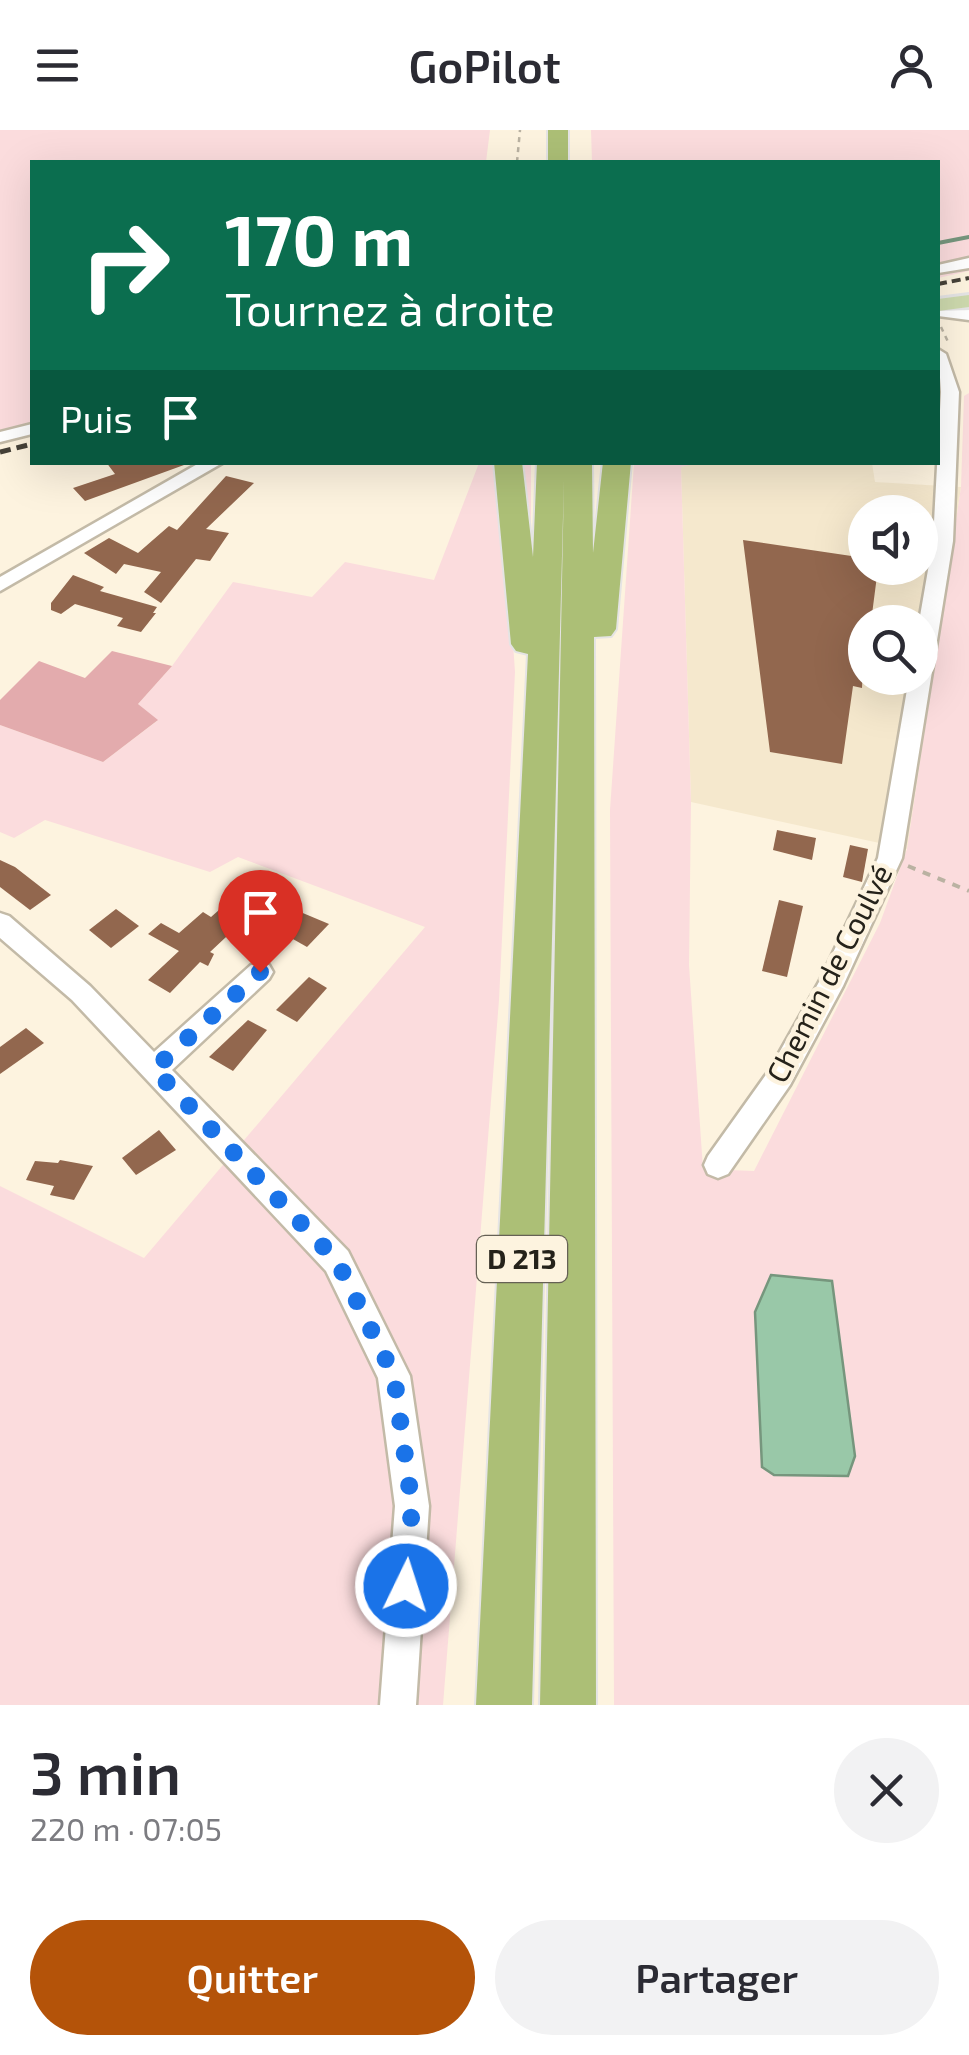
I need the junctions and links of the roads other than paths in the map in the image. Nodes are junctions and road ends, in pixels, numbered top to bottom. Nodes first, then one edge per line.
1 (558, 130) edge
2 (578, 130) edge
3 (558, 160) edge
4 (578, 160) edge
5 (969, 263) edge
6 (940, 269) edge
7 (969, 303) edge
8 (940, 311) edge
9 (969, 316) edge
10 (940, 360) edge
11 (30, 429) edge
12 (0, 437) edge
13 (210, 465) edge
14 (508, 465) edge
15 (551, 465) edge
16 (578, 465) edge
17 (618, 465) edge
18 (0, 584) edge
19 (579, 720) junction
20 (540, 813) junction
21 (0, 923) edge
22 (260, 972) dead end
23 (154, 1069) junction
24 (718, 1165) dead end
25 (398, 1705) edge
26 (504, 1705) edge
27 (568, 1705) edge

1 - 3 highway
2 - 4 highway
5 - 6 street
7 - 8 main road
8 - 9 street
10 - 24 street, Chemin de Coulvé
11 - 12 street
13 - 18 street
14 - 20 highway
15 - 20 highway, D 213
16 - 19 highway, D 213
17 - 19 highway
19 - 27 highway, D 213
20 - 26 highway, D 213
21 - 23 street
22 - 23 street
23 - 25 street

